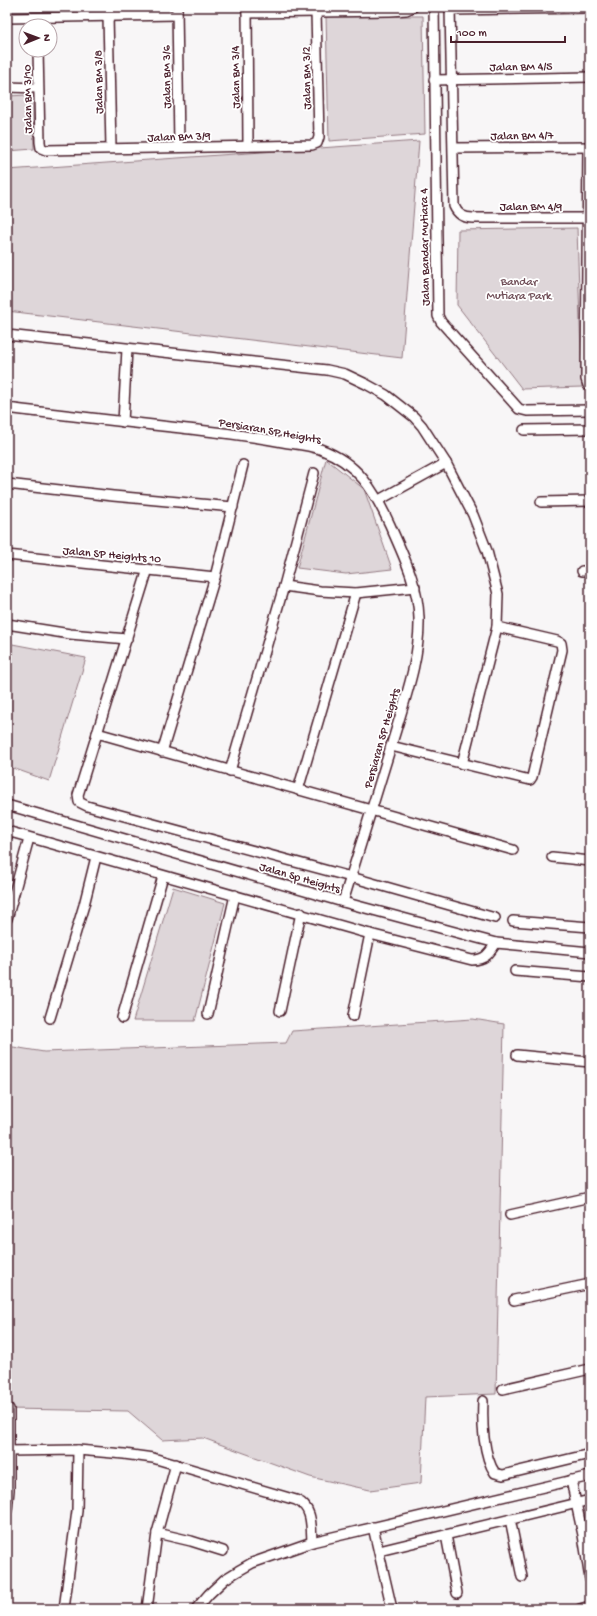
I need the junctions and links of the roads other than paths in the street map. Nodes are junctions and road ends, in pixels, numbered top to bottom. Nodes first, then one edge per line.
1 (413, 7) edge
2 (434, 7) edge
3 (590, 8) edge
4 (450, 9) edge
5 (247, 10) edge
6 (177, 11) edge
7 (316, 12) junction
8 (108, 16) junction
9 (7, 18) edge
10 (18, 19) edge
11 (58, 20) edge
12 (38, 58) edge
13 (590, 77) edge
14 (434, 80) junction
15 (452, 80) junction
16 (7, 87) edge
17 (38, 88) junction
18 (317, 143) joint
19 (248, 146) junction
20 (179, 147) junction
21 (589, 147) edge
22 (41, 148) joint
23 (111, 148) junction
24 (454, 148) junction
25 (588, 218) junction
26 (7, 335) edge
27 (127, 349) junction
28 (589, 386) edge
29 (7, 408) edge
30 (590, 410) edge
31 (123, 422) junction
32 (590, 429) edge
33 (524, 430) dead end
34 (446, 463) junction
35 (243, 465) dead end
36 (314, 472) dead end
37 (7, 484) edge
38 (379, 500) junction
39 (590, 501) edge
40 (541, 502) dead end
41 (233, 507) junction
42 (7, 555) edge
43 (148, 570) junction
44 (215, 577) junction
45 (284, 586) junction
46 (415, 587) junction
47 (356, 593) junction
48 (7, 624) edge
49 (497, 627) junction
50 (127, 639) junction
51 (97, 733) junction
52 (391, 746) junction
53 (162, 752) junction
54 (462, 764) junction
55 (230, 771) junction
56 (298, 790) junction
57 (7, 806) edge
58 (372, 811) junction
59 (7, 831) edge
60 (29, 838) junction
61 (513, 850) dead end
62 (96, 857) junction
63 (552, 857) dead end
64 (590, 861) edge
65 (163, 876) junction
66 (350, 877) junction
67 (235, 895) junction
68 (343, 902) junction
69 (301, 913) junction
70 (495, 918) dead end
71 (7, 919) edge
72 (513, 921) dead end
73 (590, 927) edge
74 (370, 934) junction
75 (496, 944) junction
76 (590, 952) edge
77 (515, 970) dead end
78 (590, 977) edge
79 (280, 1011) dead end
80 (208, 1014) dead end
81 (353, 1016) dead end
82 (50, 1018) dead end
83 (122, 1018) dead end
84 (517, 1055) dead end
85 (590, 1062) edge
86 (590, 1197) edge
87 (510, 1215) dead end
88 (590, 1284) edge
89 (514, 1300) dead end
90 (590, 1369) edge
91 (503, 1389) dead end
92 (483, 1401) dead end
93 (9, 1409) dead end
94 (78, 1450) junction
95 (8, 1451) edge
96 (590, 1454) edge
97 (176, 1464) junction
98 (590, 1476) edge
99 (571, 1480) junction
100 (590, 1500) edge
101 (575, 1503) junction
102 (7, 1510) edge
103 (510, 1519) junction
104 (373, 1527) junction
105 (157, 1533) junction
106 (446, 1535) junction
107 (586, 1535) edge
108 (312, 1542) junction
109 (223, 1551) dead end
110 (379, 1551) junction
111 (522, 1577) dead end
112 (590, 1579) edge
113 (457, 1593) dead end
114 (590, 1606) edge
115 (64, 1609) edge
116 (147, 1609) edge
117 (196, 1609) edge
118 (392, 1609) edge
119 (580, 1609) edge

1 - 7 street
2 - 14 street, Jalan Bandar Mutiara 4
3 - 4 street
4 - 15 street
5 - 7 street
5 - 19 street, Jalan BM 3/4
6 - 8 street
6 - 20 street, Jalan BM 3/6
7 - 18 street, Jalan BM 3/2
8 - 11 street
8 - 23 street, Jalan BM 3/8
9 - 10 street
12 - 17 street, Jalan BM 3/10
13 - 15 street, Jalan BM 4/5
14 - 15 street, Jalan BM 4/5
14 - 30 street, Jalan Bandar Mutiara 4
15 - 24 street
16 - 17 street
17 - 22 street, Jalan BM 3/10
18 - 19 street, Jalan BM 3/9
19 - 20 street, Jalan BM 3/9
20 - 23 street, Jalan BM 3/9
21 - 24 street, Jalan BM 4/7
21 - 25 street
22 - 23 street, Jalan BM 3/9
24 - 25 street, Jalan BM 4/9
25 - 28 street
26 - 27 street
27 - 31 street
27 - 34 street
29 - 31 street, Persiaran SP Heights
31 - 38 street, Persiaran SP Heights
32 - 33 street
34 - 38 street
34 - 49 street
35 - 41 street
36 - 45 street
37 - 41 street
38 - 46 street, Persiaran SP Heights
39 - 40 street
41 - 44 street
42 - 43 street, Jalan SP Heights 10
43 - 44 street, Jalan SP Heights 10
43 - 50 street
44 - 53 street
45 - 47 street
45 - 55 street
46 - 47 street
46 - 52 street, Persiaran SP Heights
47 - 56 street
48 - 50 street
49 - 54 street
49 - 54 street
50 - 51 street
51 - 53 street
51 - 66 street
52 - 54 street
52 - 58 street, Persiaran SP Heights
53 - 55 street
55 - 56 street
56 - 58 street
57 - 68 street, Jalan Sp Heights
58 - 61 street
58 - 66 street, Persiaran SP Heights
59 - 60 street
60 - 62 street
60 - 71 street
62 - 65 street
62 - 82 street
63 - 64 street
65 - 67 street
65 - 83 street
66 - 68 street, Persiaran SP Heights
66 - 70 street
67 - 69 street
67 - 80 street
68 - 75 street, Jalan Sp Heights
69 - 74 street
69 - 79 street
72 - 73 street
74 - 75 street
74 - 81 street
75 - 76 street, Jalan Sp Heights
77 - 78 street
84 - 85 street
86 - 87 street
88 - 89 street
90 - 91 street
92 - 96 street
93 - 95 street
94 - 95 street
94 - 97 street
94 - 115 street
95 - 102 street
97 - 105 street
97 - 108 street
98 - 99 street
99 - 101 street
99 - 104 street
100 - 101 street
101 - 103 street
101 - 107 street
103 - 106 street
103 - 111 street
104 - 108 street
104 - 110 street
105 - 109 street
105 - 116 street
106 - 110 street
106 - 113 street
107 - 112 street
108 - 117 street
110 - 118 street
114 - 119 street

